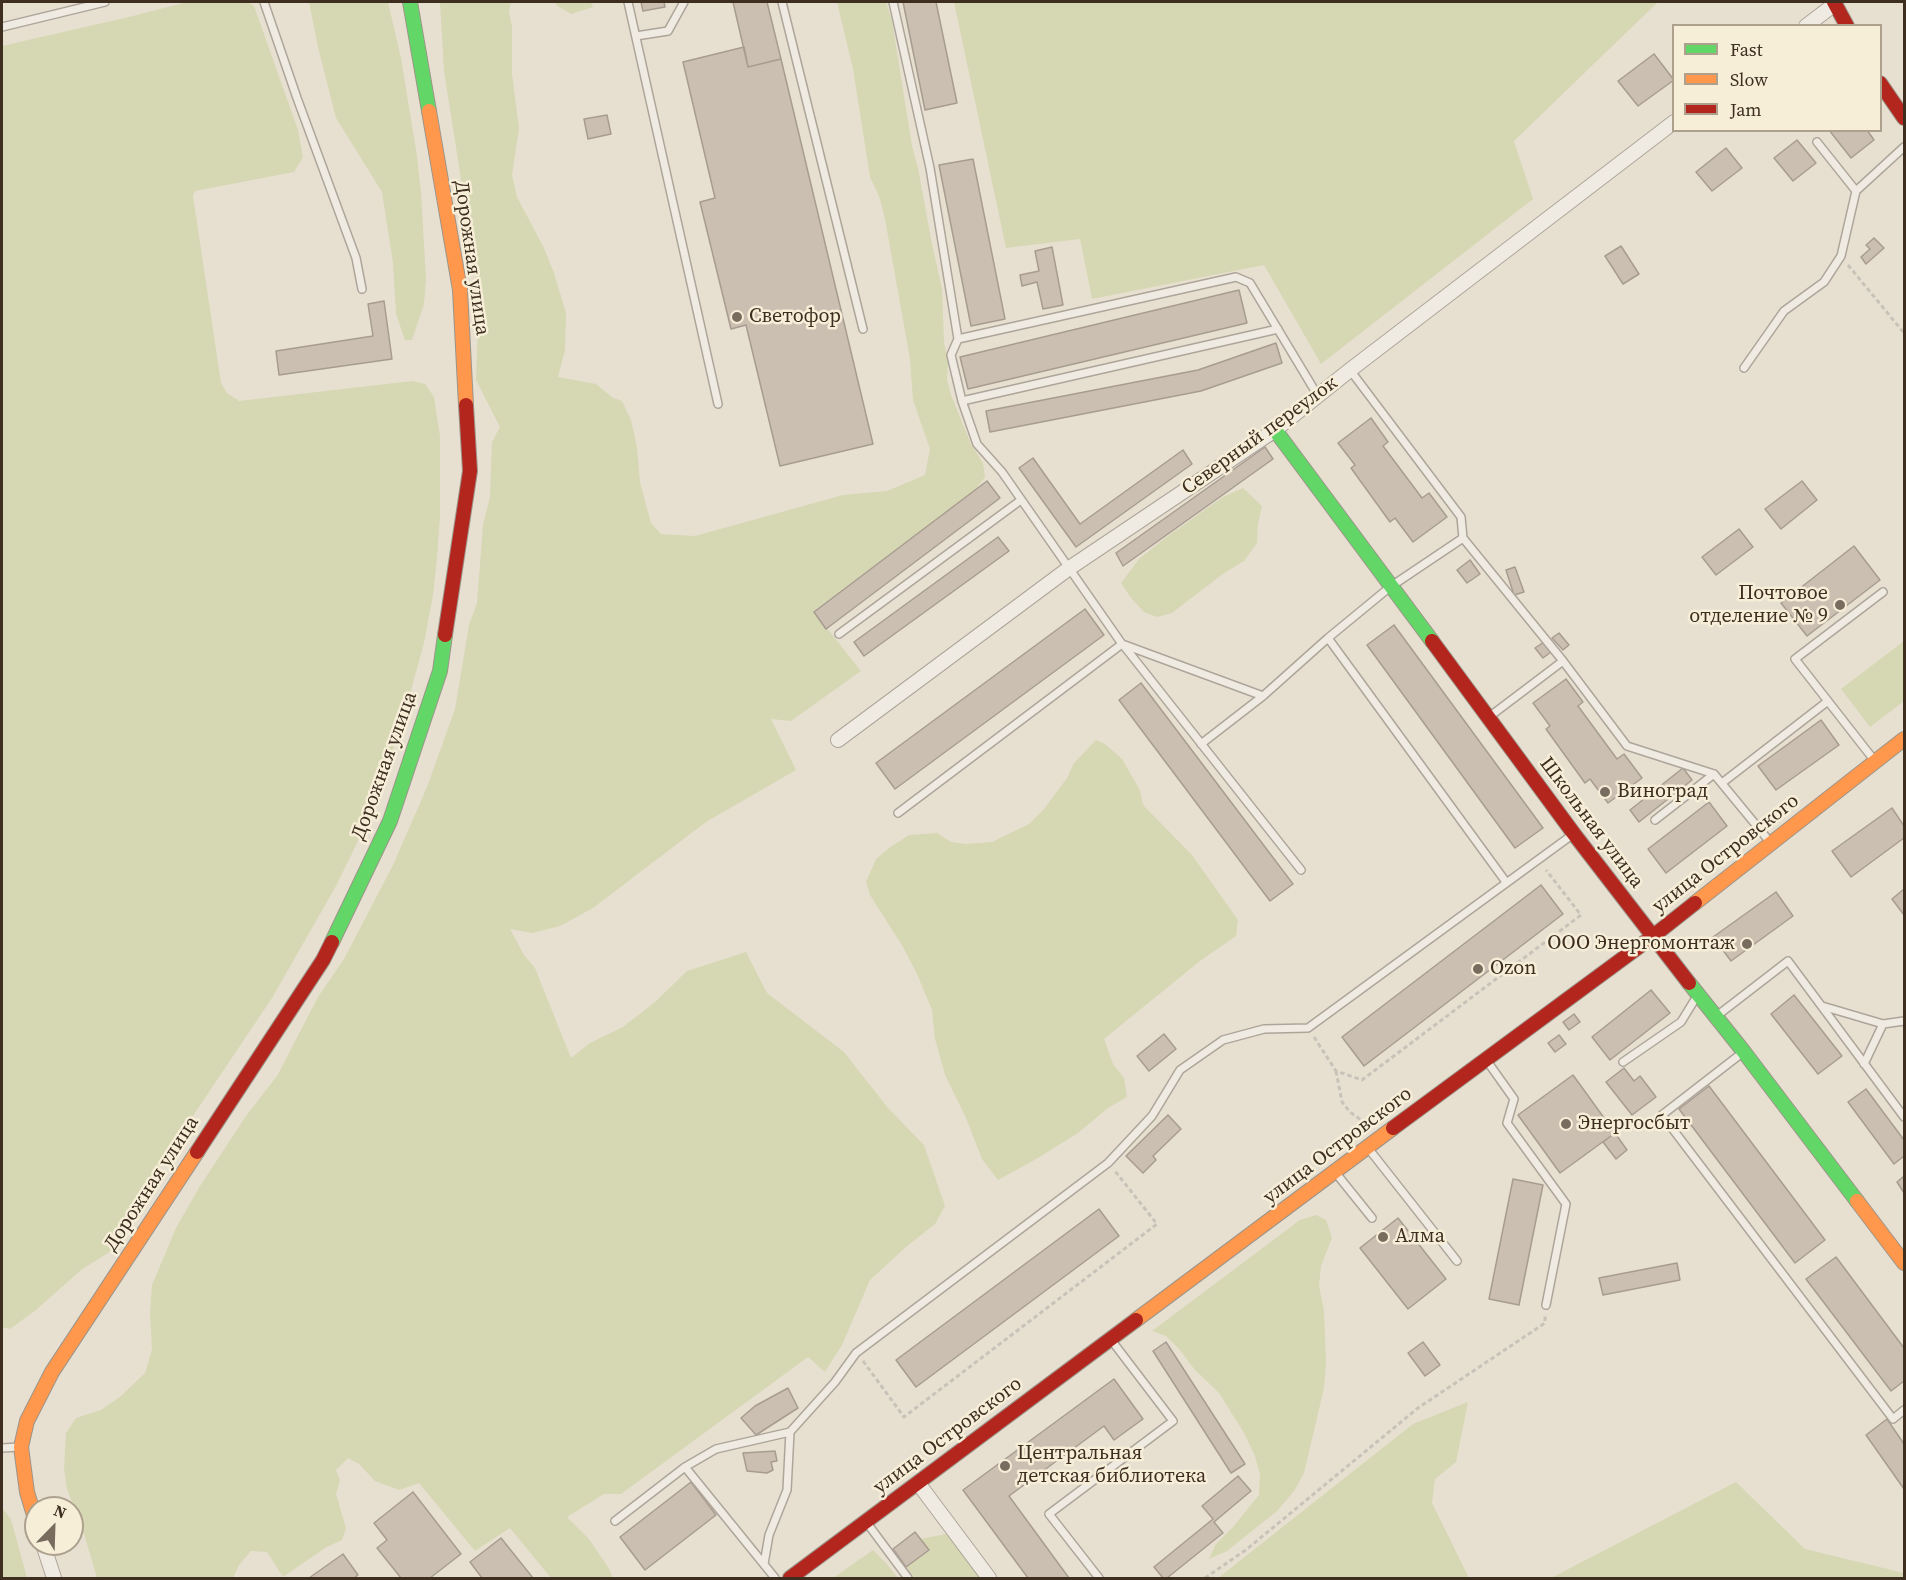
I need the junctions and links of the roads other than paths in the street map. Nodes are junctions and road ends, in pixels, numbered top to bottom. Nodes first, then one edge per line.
1 (105, 2) edge
2 (264, 2) edge
3 (410, 2) edge
4 (628, 2) edge
5 (684, 2) edge
6 (782, 2) edge
7 (893, 2) edge
8 (1834, 3) edge
9 (1808, 24) edge
10 (1846, 24) edge
11 (2, 27) edge
12 (636, 36) junction
13 (1882, 84) edge
14 (1905, 118) edge
15 (1672, 124) edge
16 (1816, 142) dead end
17 (1905, 147) edge
18 (1856, 190) junction
19 (362, 289) dead end
20 (863, 329) dead end
21 (1278, 329) junction
22 (958, 339) junction
23 (1744, 368) dead end
24 (1350, 370) junction
25 (1318, 396) junction
26 (962, 401) junction
27 (718, 404) dead end
28 (1275, 430) junction
29 (1021, 500) junction
30 (1463, 538) junction
31 (1068, 569) junction
32 (1390, 587) junction
33 (1883, 592) dead end
34 (838, 634) dead end
35 (1328, 638) junction
36 (1122, 644) junction
37 (1563, 661) junction
38 (1263, 696) junction
39 (1828, 701) junction
40 (1488, 718) junction
41 (1905, 739) edge
42 (838, 740) dead end
43 (1201, 744) junction
44 (1875, 762) junction
45 (1714, 774) junction
46 (1722, 783) junction
47 (898, 813) dead end
48 (1655, 820) dead end
49 (1574, 834) junction
50 (1772, 844) junction
51 (1301, 870) dead end
52 (1506, 882) junction
53 (1652, 937) junction
54 (1698, 994) junction
55 (1822, 1006) junction
56 (1716, 1016) junction
57 (1905, 1021) edge
58 (1883, 1024) junction
59 (1744, 1052) junction
60 (1485, 1059) junction
61 (1623, 1062) dead end
62 (1864, 1064) junction
63 (1905, 1117) edge
64 (1368, 1148) junction
65 (1335, 1172) junction
66 (1372, 1218) dead end
67 (1457, 1261) dead end
68 (1905, 1263) edge
69 (1546, 1305) road end
70 (1111, 1339) junction
71 (1905, 1410) edge
72 (790, 1432) junction
73 (21, 1447) junction
74 (2, 1448) edge
75 (685, 1467) junction
76 (918, 1483) junction
77 (28, 1496) edge
78 (615, 1521) dead end
79 (866, 1522) junction
80 (47, 1556) edge
81 (764, 1564) junction
82 (54, 1578) edge
83 (775, 1578) edge
84 (790, 1578) edge
85 (908, 1578) edge
86 (989, 1578) edge
87 (1099, 1578) edge

1 - 11 lane
2 - 19 lane
3 - 73 street, Дорожная улица
4 - 12 lane
5 - 12 lane
6 - 20 lane
7 - 22 lane
8 - 9 street
8 - 10 street
12 - 27 lane
13 - 14 street
15 - 24 street, Северный переулок
16 - 18 lane
17 - 18 lane
18 - 23 lane
21 - 22 lane
21 - 25 lane
21 - 26 lane
22 - 26 lane
24 - 25 street, Северный переулок
24 - 30 lane
25 - 28 street, Северный переулок
26 - 29 lane
28 - 31 street, Северный переулок
28 - 32 street, Школьная улица
29 - 31 lane
29 - 34 lane
30 - 32 lane
30 - 37 lane
31 - 36 lane
31 - 42 street, Северный переулок
32 - 35 lane
32 - 40 street, Школьная улица
33 - 39 lane
35 - 38 lane
35 - 52 lane
36 - 38 lane
36 - 43 lane
36 - 47 lane
37 - 40 lane
37 - 45 lane
38 - 43 lane
39 - 44 lane
39 - 46 lane
40 - 49 street, Школьная улица
41 - 44 street, улица Островского
43 - 51 lane
44 - 50 street, улица Островского
45 - 46 lane
45 - 48 lane
46 - 50 lane
49 - 52 lane
49 - 53 street, Школьная улица
50 - 53 street, улица Островского
52 - 72 lane
53 - 54 street, Школьная улица
53 - 60 street, улица Островского
54 - 56 street, Школьная улица
54 - 61 lane
55 - 56 lane
55 - 58 lane
55 - 62 lane
56 - 59 street, Школьная улица
57 - 58 lane
58 - 62 lane
59 - 68 street, Школьная улица
59 - 71 lane
60 - 64 street, улица Островского
60 - 69 lane
62 - 63 lane
64 - 65 street, улица Островского
64 - 67 lane
65 - 66 lane
65 - 70 street, улица Островского
70 - 76 street, улица Островского
70 - 87 lane
72 - 75 lane
72 - 81 lane
73 - 74 lane
73 - 77 street, Дорожная улица
75 - 78 lane
75 - 81 lane
76 - 79 street, улица Островского
76 - 86 street
79 - 84 street, улица Островского
79 - 85 lane
80 - 82 street
81 - 83 lane

